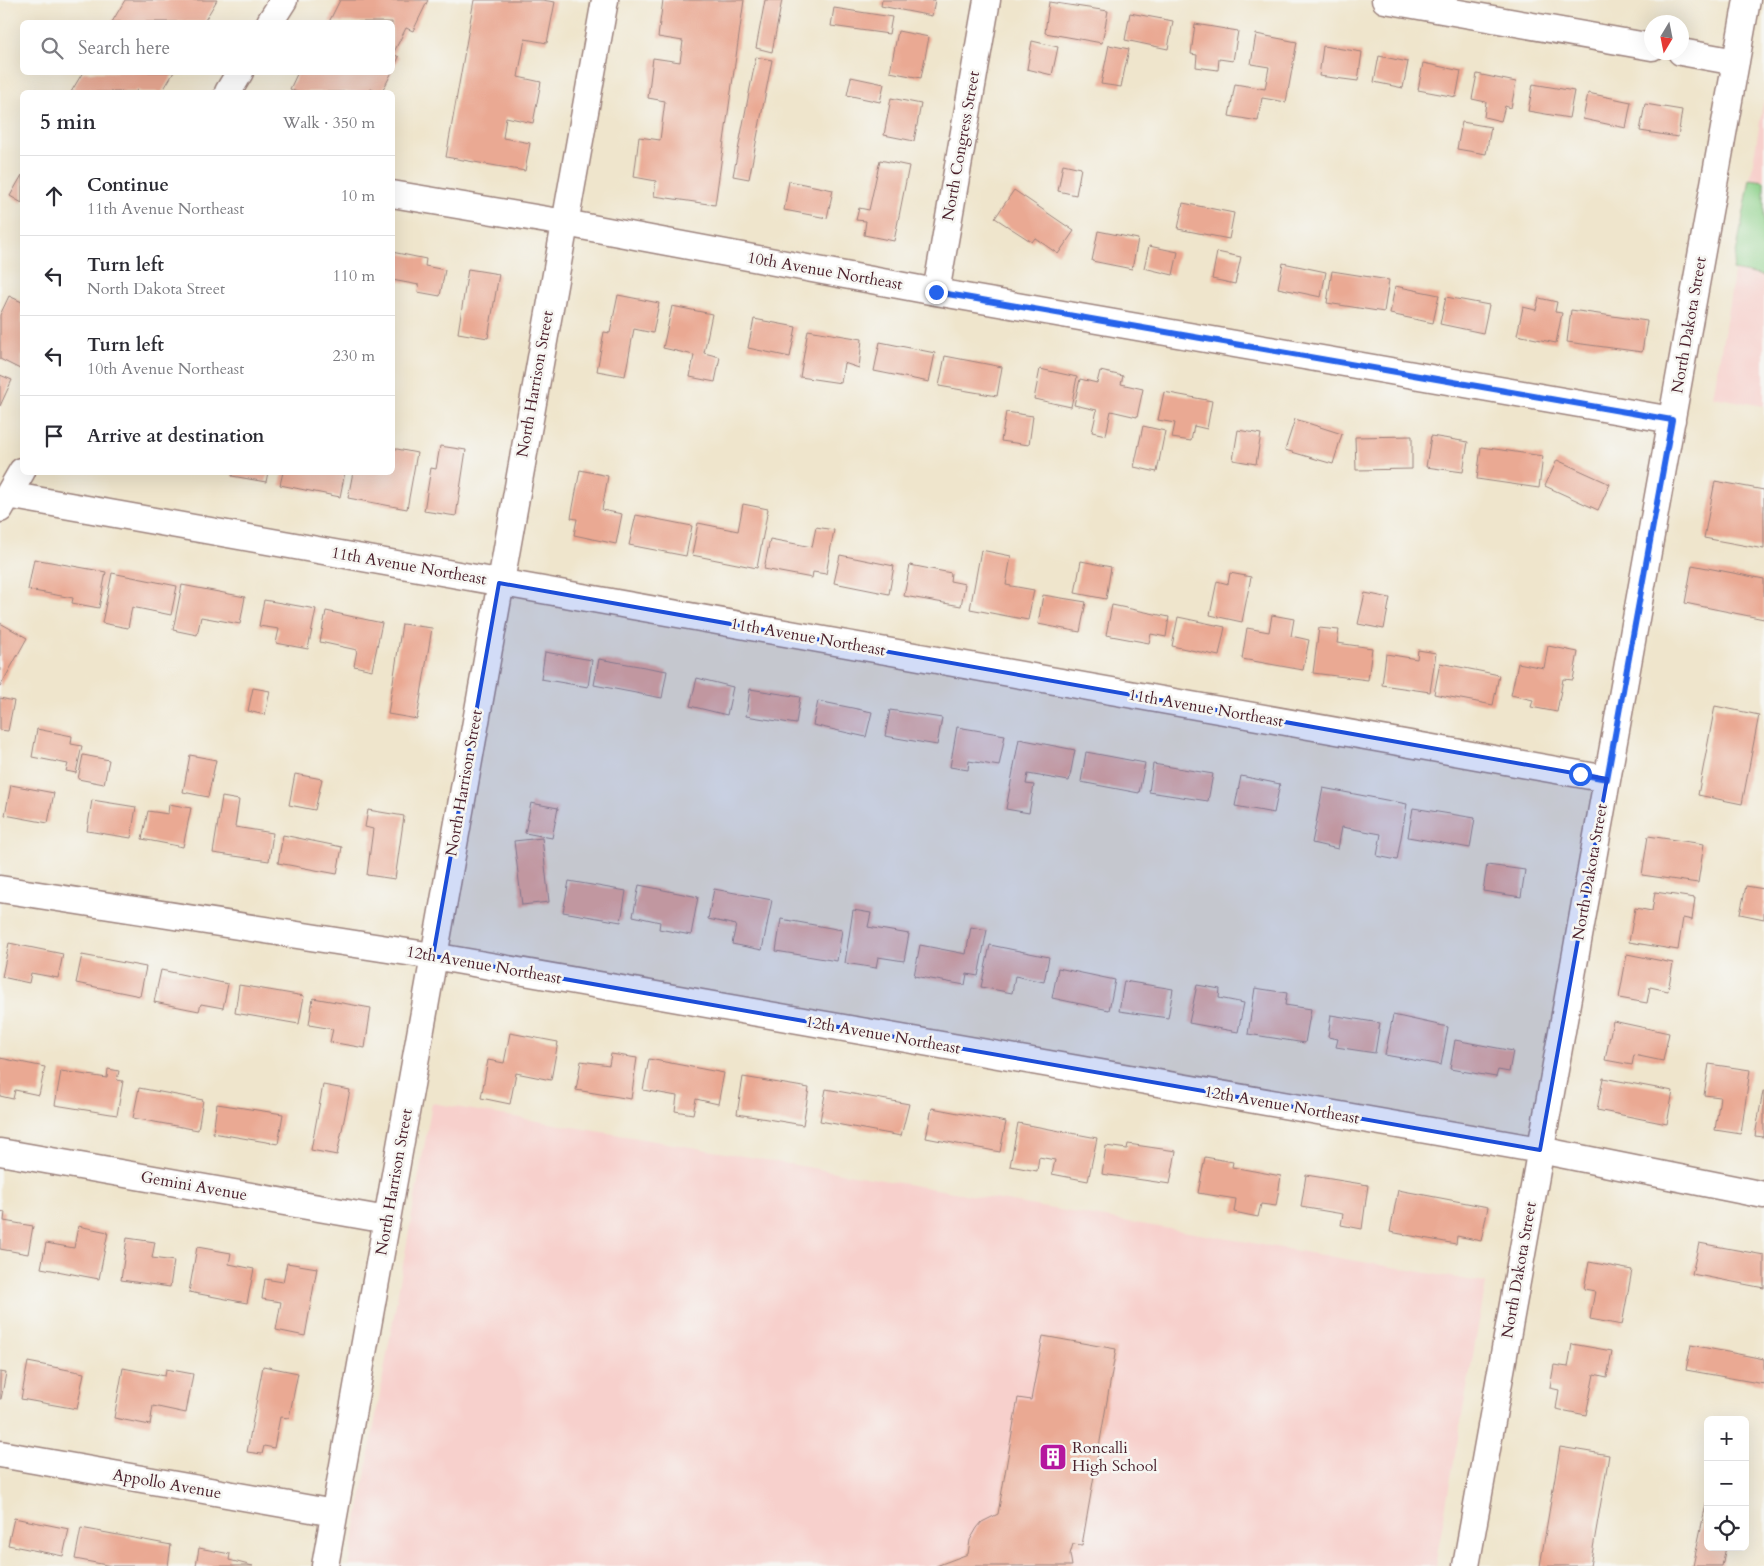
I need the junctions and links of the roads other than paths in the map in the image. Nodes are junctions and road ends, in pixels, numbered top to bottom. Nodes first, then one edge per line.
1 (284, 0) edge
2 (605, 0) edge
3 (987, 0) edge
4 (1385, 0) edge
5 (1747, 0) edge
6 (271, 20) edge
7 (1644, 46) edge
8 (1689, 53) edge
9 (1736, 62) junction
10 (238, 75) edge
11 (229, 90) edge
12 (395, 195) edge
13 (565, 223) junction
14 (936, 292) junction
15 (1672, 420) junction
16 (20, 474) edge
17 (4, 502) edge
18 (500, 583) junction
19 (1607, 779) junction
20 (0, 889) edge
21 (433, 956) junction
22 (1540, 1150) junction
23 (0, 1152) edge
24 (1764, 1195) edge
25 (387, 1220) junction
26 (0, 1454) edge
27 (334, 1513) junction
28 (325, 1566) edge
29 (1466, 1566) edge

1 - 6 street
2 - 13 street, North Harrison Street
3 - 14 street, North Congress Street
4 - 7 street
5 - 9 street, North Dakota Street
8 - 9 street
9 - 15 street, North Dakota Street
10 - 11 street
12 - 13 street, 10th Avenue Northeast
13 - 14 street, 10th Avenue Northeast
13 - 18 street, North Harrison Street
14 - 15 street, 10th Avenue Northeast
15 - 19 street, North Dakota Street
16 - 17 street
17 - 18 street, 11th Avenue Northeast
18 - 19 street, 11th Avenue Northeast
18 - 21 street, North Harrison Street
19 - 22 street, North Dakota Street
20 - 21 street, 12th Avenue Northeast
21 - 22 street, 12th Avenue Northeast
21 - 25 street, North Harrison Street
22 - 24 street, 12th Avenue Northeast
22 - 29 street, North Dakota Street
23 - 25 street, Gemini Avenue
25 - 27 street, North Harrison Street
26 - 27 street, Appollo Avenue
27 - 28 street, North Harrison Street

